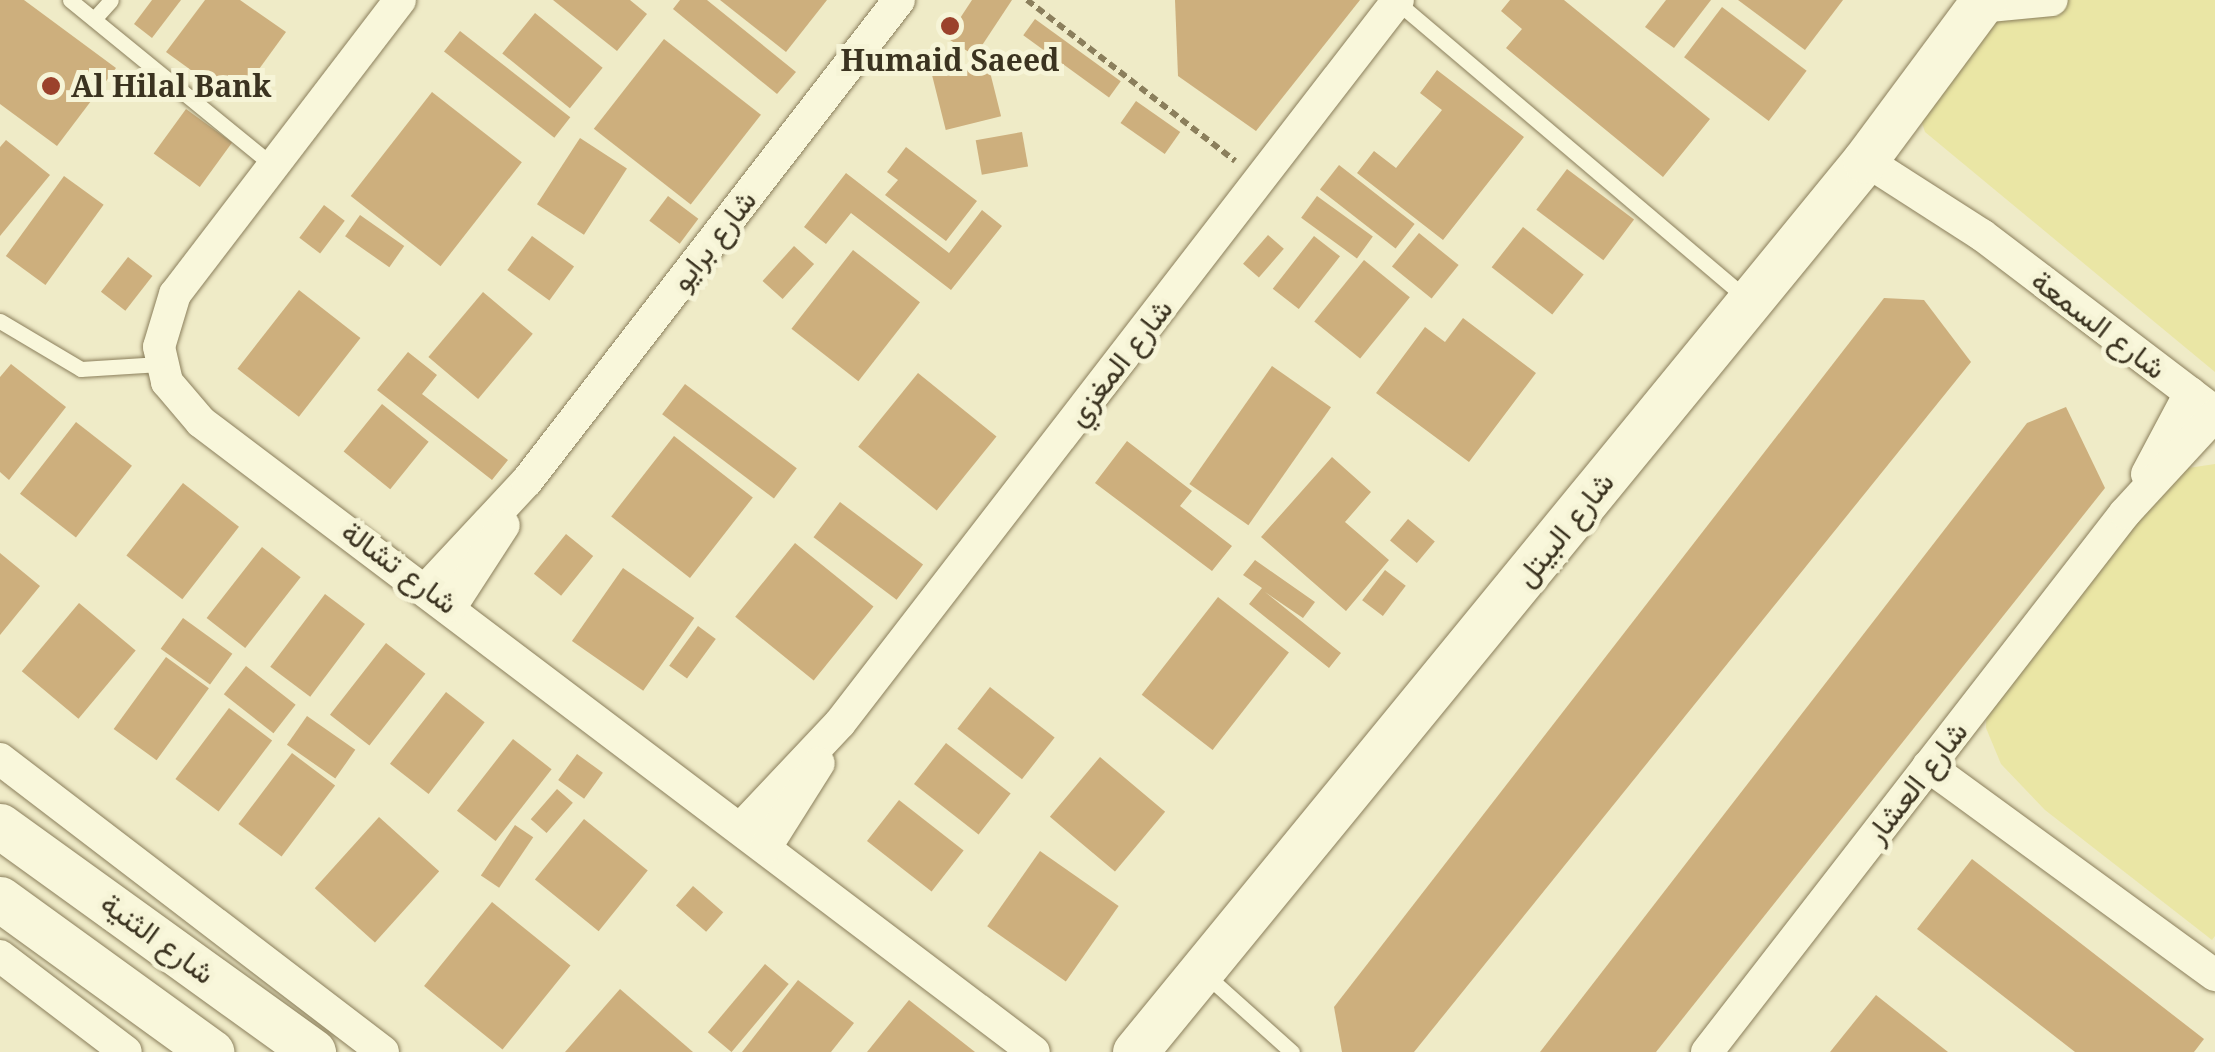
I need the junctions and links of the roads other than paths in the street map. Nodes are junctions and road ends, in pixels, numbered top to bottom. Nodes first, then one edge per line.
1 (70, 0) edge
2 (111, 0) edge
3 (400, 0) edge
4 (899, 0) edge
5 (2052, 0) edge
6 (1398, 1) edge
7 (1982, 4) edge
8 (94, 19) junction
9 (1873, 149) junction
10 (272, 166) junction
11 (1750, 302) junction
12 (0, 321) edge
13 (160, 364) junction
14 (2207, 407) edge
15 (440, 596) junction
16 (1936, 756) junction
17 (0, 759) edge
18 (0, 826) edge
19 (754, 838) junction
20 (0, 900) edge
21 (0, 956) edge
22 (1202, 972) junction
23 (2215, 975) edge
24 (1008, 1043) edge
25 (126, 1052) edge
26 (211, 1052) edge
27 (314, 1052) edge
28 (383, 1052) edge
29 (1034, 1052) edge
30 (1135, 1052) edge
31 (1292, 1052) edge
32 (1707, 1052) edge

1 - 8 lane
2 - 8 lane
3 - 10 street
4 - 15 street, شارع برايو
5 - 7 street
6 - 11 lane
6 - 19 street, شارع المغزي
7 - 9 street, شارع البيتل
8 - 10 lane
9 - 11 street, شارع البيتل
9 - 14 street, شارع السمعة
10 - 13 street
11 - 22 street, شارع البيتل
12 - 13 lane
13 - 15 street, شارع تشالة
14 - 16 street, شارع العشار
15 - 19 street, شارع تشالة
16 - 23 street
16 - 32 street, شارع العشار
17 - 28 street
18 - 27 street, شارع الثنية
19 - 24 street, شارع تشالة
20 - 26 street, شارع الثنية
21 - 25 street
22 - 30 street, شارع البيتل
22 - 31 lane
24 - 29 street, شارع تشالة

